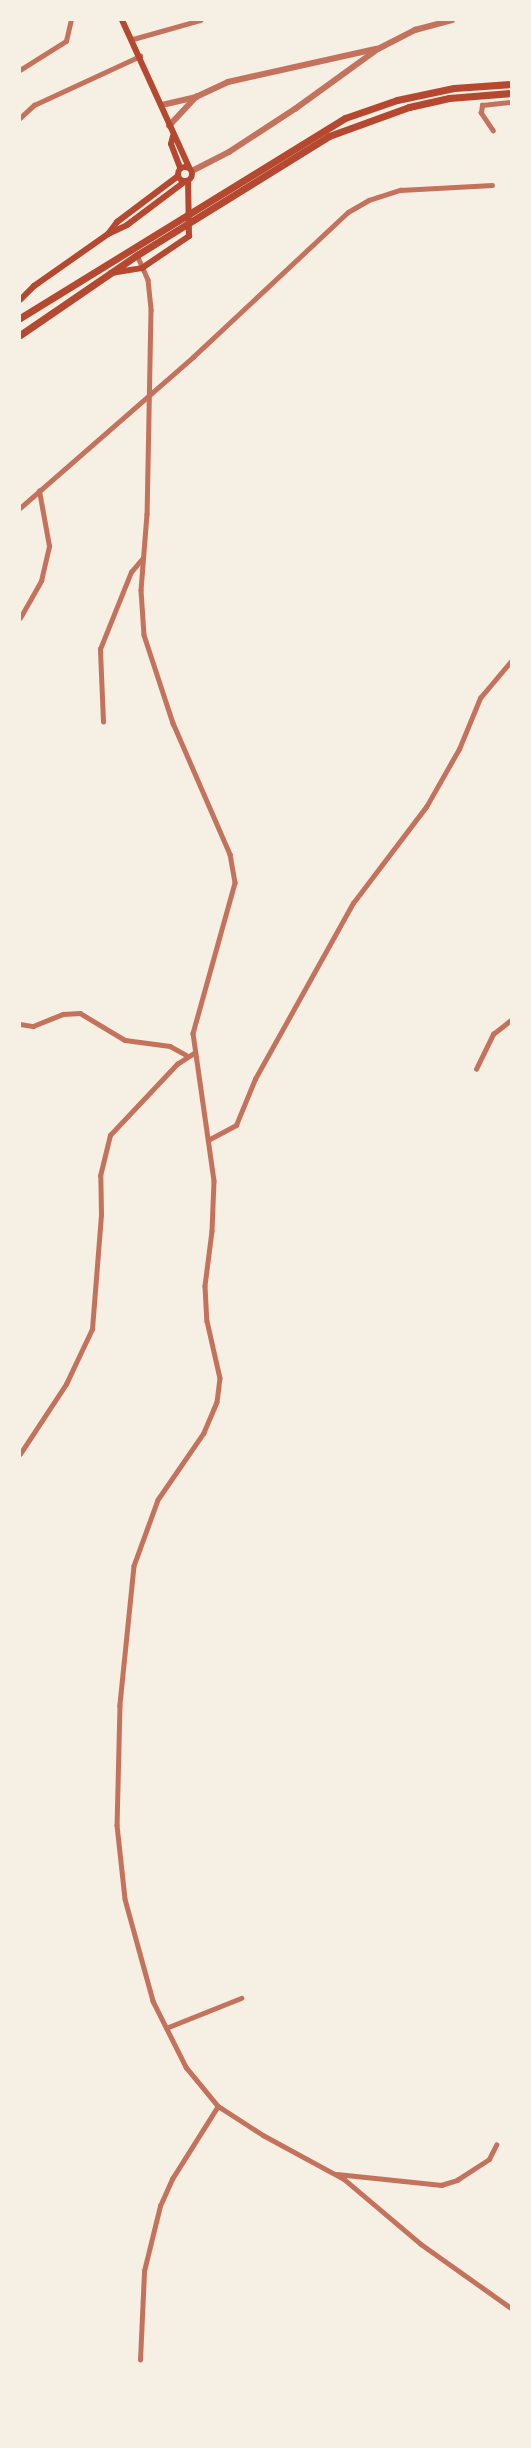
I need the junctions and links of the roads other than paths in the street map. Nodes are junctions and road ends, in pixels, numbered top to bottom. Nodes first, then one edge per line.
1 (71, 20) edge
2 (122, 20) edge
3 (200, 20) edge
4 (452, 20) edge
5 (133, 39) junction
6 (378, 49) junction
7 (140, 56) junction
8 (20, 70) edge
9 (511, 84) edge
10 (511, 93) edge
11 (196, 97) junction
12 (511, 102) edge
13 (162, 105) junction
14 (20, 118) edge
15 (169, 126) junction
16 (493, 130) dead end
17 (173, 136) junction
18 (180, 168) junction
19 (190, 169) junction
20 (178, 176) junction
21 (186, 181) junction
22 (492, 185) dead end
23 (108, 234) junction
24 (137, 255) junction
25 (142, 268) junction
26 (110, 273) junction
27 (20, 300) edge
28 (20, 318) edge
29 (20, 335) edge
30 (150, 394) junction
31 (39, 491) junction
32 (20, 508) edge
33 (142, 559) junction
34 (20, 618) edge
35 (511, 661) edge
36 (103, 722) dead end
37 (511, 1020) edge
38 (20, 1024) edge
39 (194, 1053) junction
40 (186, 1055) junction
41 (476, 1068) dead end
42 (208, 1140) junction
43 (20, 1454) edge
44 (241, 1998) dead end
45 (166, 2028) junction
46 (218, 2106) junction
47 (496, 2145) dead end
48 (336, 2174) junction
49 (511, 2308) edge
50 (140, 2360) dead end

1 - 8 street
2 - 5 main road
3 - 5 street
4 - 6 street
5 - 7 main road
6 - 11 street
6 - 19 street
7 - 13 main road
7 - 14 street
9 - 28 highway
10 - 24 highway
11 - 13 street
11 - 15 street
12 - 16 street
13 - 15 main road
15 - 17 main road
17 - 18 main road
17 - 19 main road
18 - 19 main road
18 - 20 main road
19 - 21 main road
20 - 21 main road
20 - 23 main road
21 - 23 main road
21 - 25 main road
22 - 30 street
23 - 27 main road
24 - 25 street
24 - 26 highway
25 - 26 main road
25 - 30 street
26 - 29 highway
30 - 31 street
30 - 33 street
31 - 32 street
31 - 34 street
33 - 36 street
33 - 39 street
35 - 42 street
37 - 41 street
38 - 40 street
39 - 40 street
39 - 42 street
40 - 43 street
42 - 45 street
44 - 45 street
45 - 46 street
46 - 48 street
46 - 50 street
47 - 48 street
48 - 49 street

